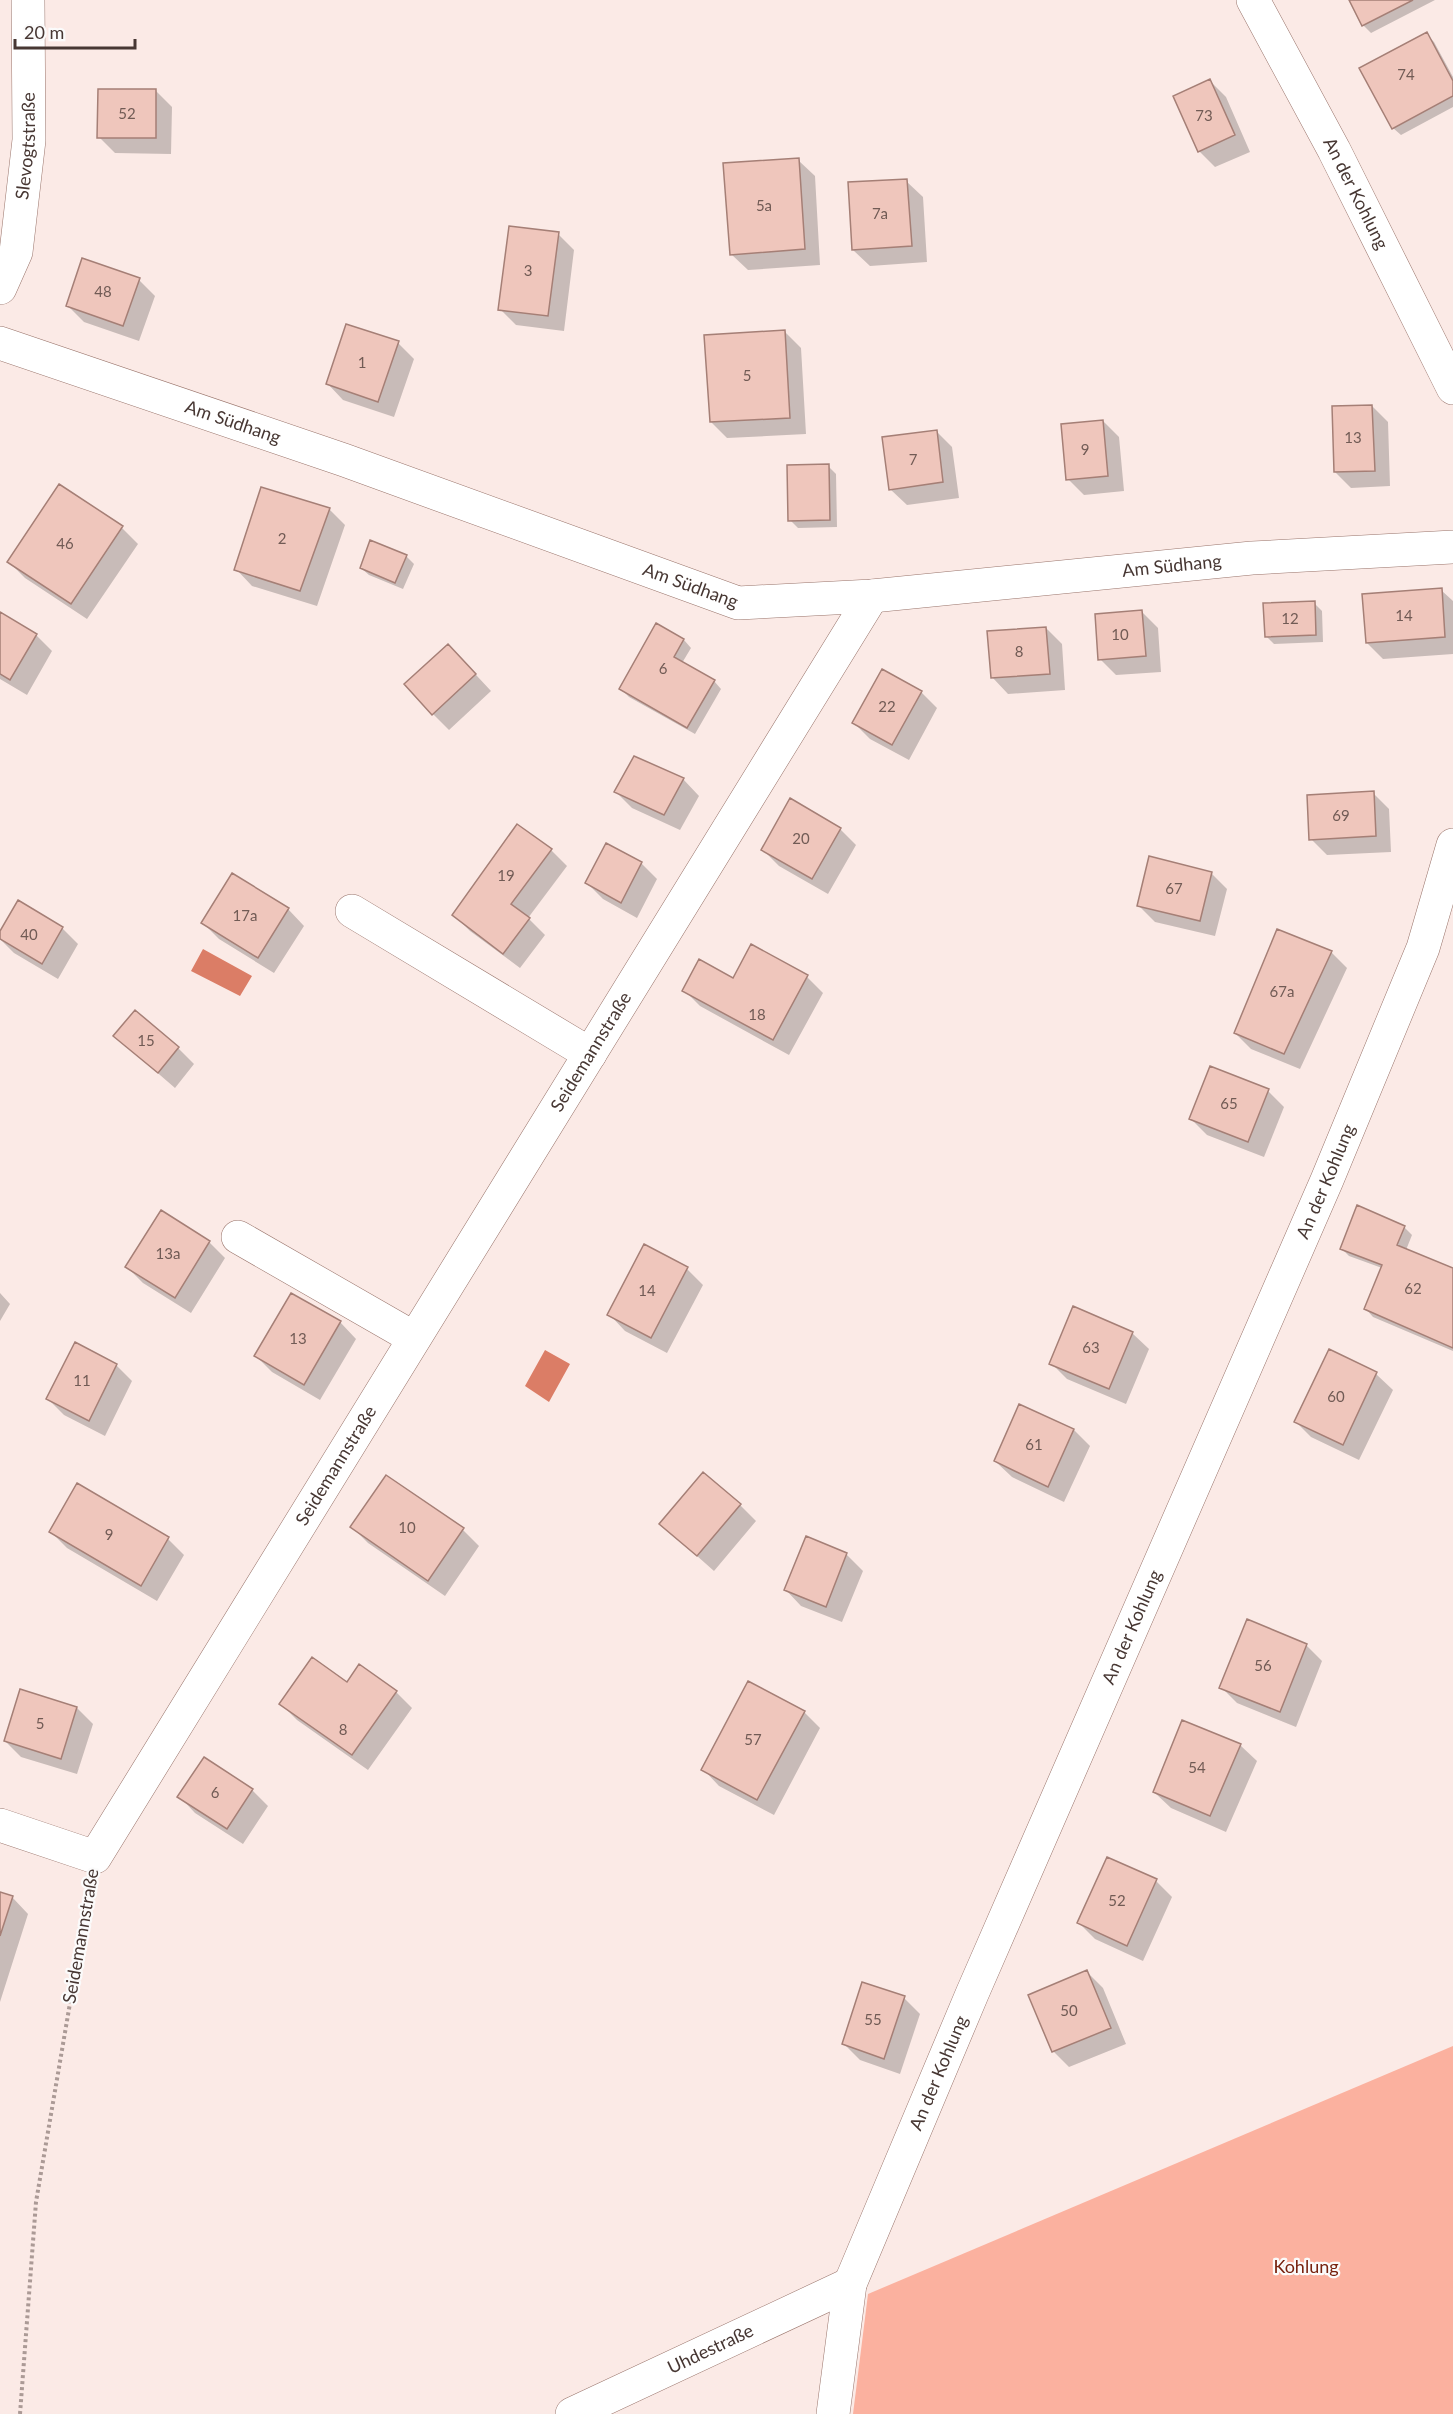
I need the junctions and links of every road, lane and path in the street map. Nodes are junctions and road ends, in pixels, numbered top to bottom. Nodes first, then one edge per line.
1 (28, 0) edge
2 (1253, 0) edge
3 (0, 288) edge
4 (0, 343) edge
5 (1453, 388) edge
6 (1453, 547) edge
7 (872, 596) junction
8 (1453, 844) edge
9 (352, 911) dead end
10 (590, 1054) junction
11 (238, 1237) dead end
12 (414, 1338) junction
13 (0, 1825) edge
14 (95, 1857) junction
15 (850, 2284) junction
16 (20, 2414) edge
17 (572, 2414) edge
18 (833, 2414) edge

1 - 3 street, Slevogtstraße
2 - 5 street, An der Kohlung
4 - 7 street, Am Südhang
6 - 7 street, Am Südhang
7 - 10 street, Seidemannstraße
8 - 15 street, An der Kohlung
9 - 10 street
10 - 12 street, Seidemannstraße
11 - 12 street
12 - 14 street, Seidemannstraße
13 - 14 street
14 - 16 path, Seidemannstraße
15 - 17 street, Uhdestraße
15 - 18 street, An der Kohlung

